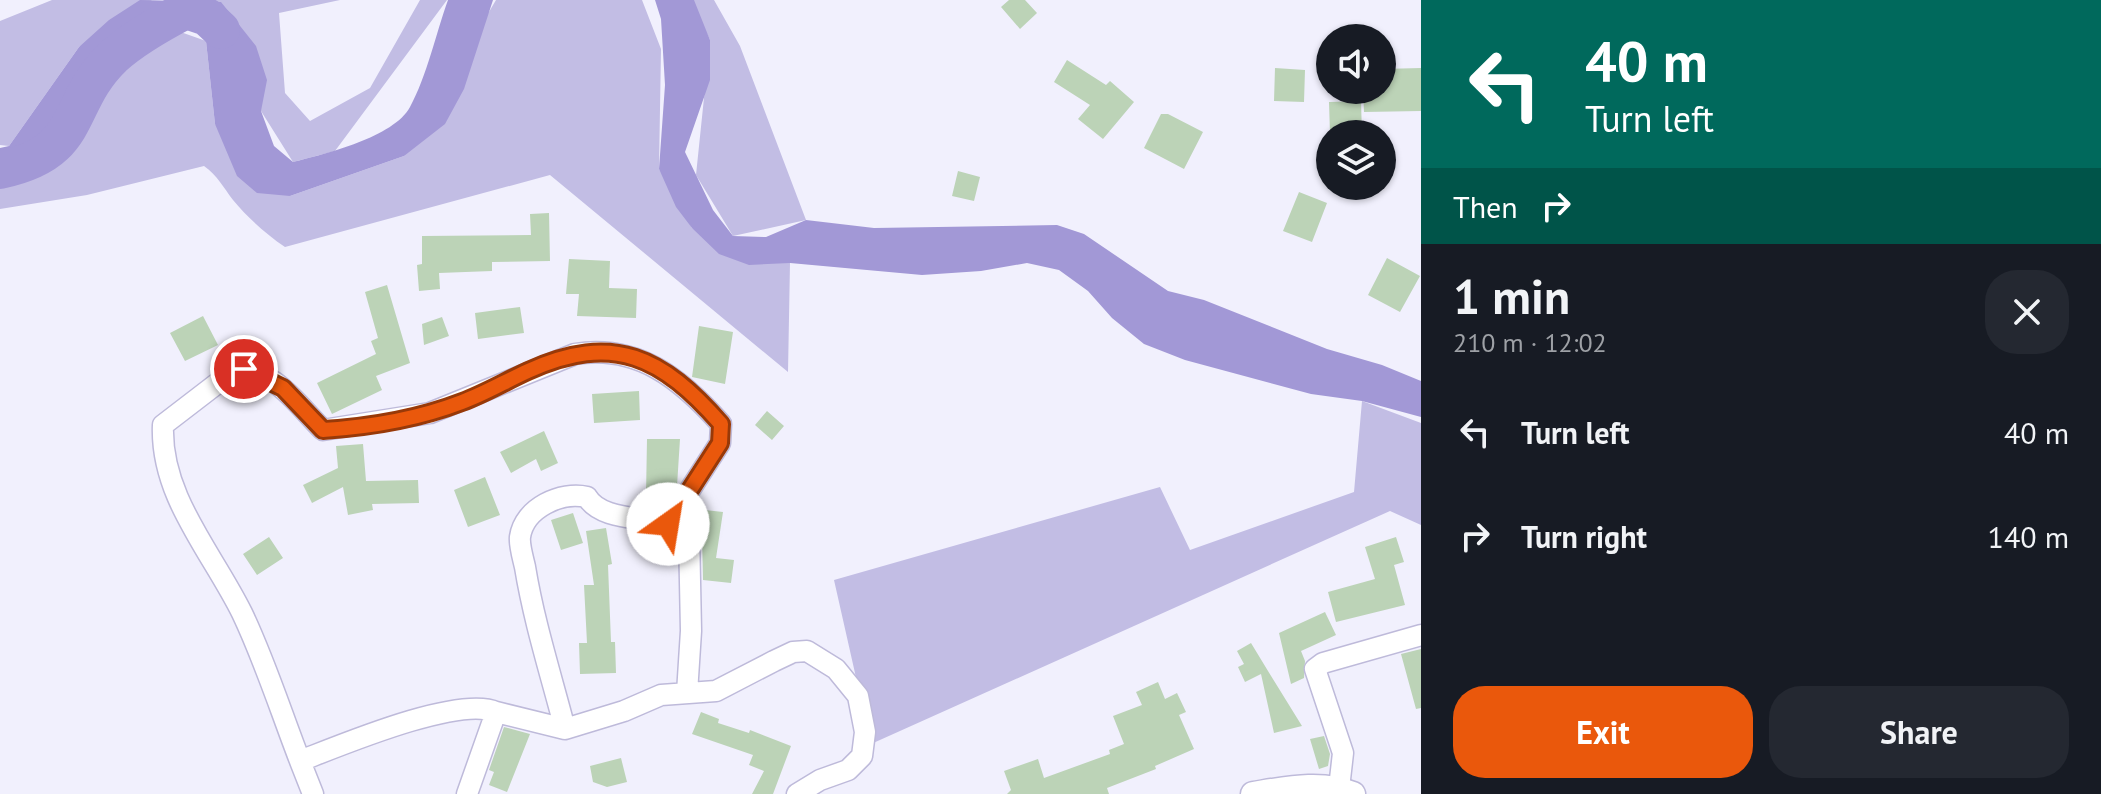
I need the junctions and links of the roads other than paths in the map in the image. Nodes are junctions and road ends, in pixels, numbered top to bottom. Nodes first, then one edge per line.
1 (668, 524) junction
2 (1421, 635) edge
3 (687, 693) junction
4 (496, 712) junction
5 (565, 729) junction
6 (300, 761) junction
7 (1346, 791) edge
8 (313, 794) edge
9 (467, 794) edge
10 (797, 794) edge
11 (1253, 794) edge

1 - 3 street
1 - 5 street
1 - 6 street
2 - 7 street
3 - 5 street
3 - 10 street
4 - 5 street
4 - 6 street
4 - 9 street
6 - 8 street
7 - 11 street

